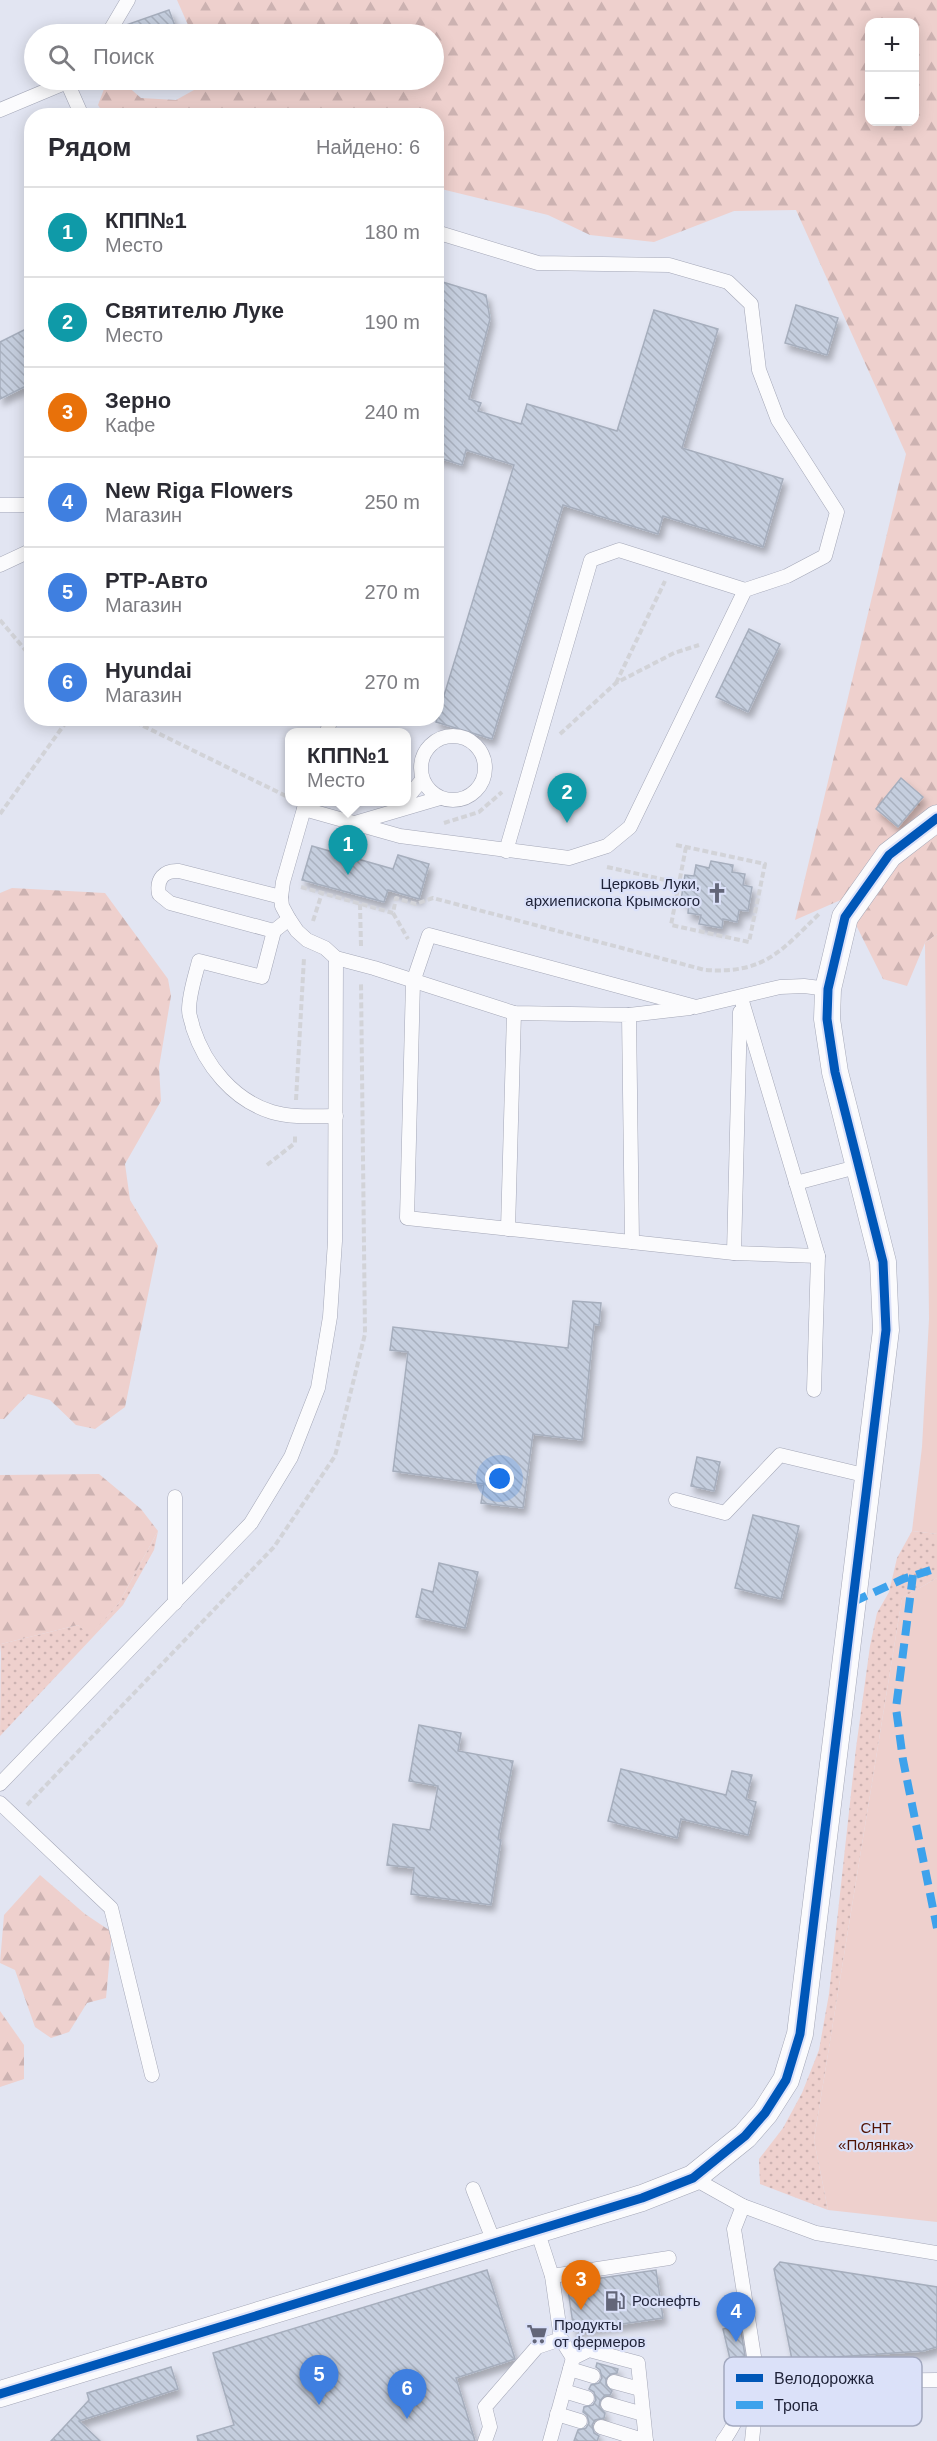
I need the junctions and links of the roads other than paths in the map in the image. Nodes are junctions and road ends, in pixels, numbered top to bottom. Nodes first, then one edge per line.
1 (128, 0) edge
2 (114, 24) edge
3 (47, 90) edge
4 (72, 90) edge
5 (79, 108) edge
6 (0, 110) edge
7 (444, 234) edge
8 (0, 506) edge
9 (24, 506) edge
10 (24, 554) edge
11 (0, 565) edge
12 (745, 590) junction
13 (422, 780) junction
14 (411, 793) edge
15 (440, 798) junction
16 (411, 802) edge
17 (305, 806) edge
18 (308, 806) edge
19 (395, 806) edge
20 (937, 818) edge
21 (355, 824) junction
22 (506, 851) junction
23 (281, 897) junction
24 (289, 919) junction
25 (274, 931) junction
26 (336, 958) junction
27 (413, 982) junction
28 (828, 989) junction
29 (741, 998) junction
30 (696, 1007) junction
31 (514, 1013) junction
32 (629, 1016) junction
33 (336, 1116) junction
34 (860, 1166) junction
35 (796, 1183) junction
36 (507, 1229) junction
37 (632, 1242) junction
38 (734, 1253) junction
39 (818, 1256) junction
40 (814, 1390) dead end
41 (868, 1476) junction
42 (175, 1497) dead end
43 (676, 1500) dead end
44 (175, 1603) junction
45 (0, 1784) edge
46 (0, 1803) edge
47 (152, 2075) dead end
48 (693, 2178) junction
49 (473, 2189) dead end
50 (743, 2206) junction
51 (537, 2230) junction
52 (494, 2242) junction
53 (937, 2253) edge
54 (669, 2258) dead end
55 (552, 2276) junction
56 (561, 2339) junction
57 (754, 2357) edge
58 (571, 2363) junction
59 (593, 2376) dead end
60 (922, 2380) edge
61 (937, 2380) edge
62 (614, 2382) dead end
63 (640, 2389) junction
64 (564, 2391) junction
65 (0, 2394) edge
66 (587, 2398) dead end
67 (608, 2404) dead end
68 (557, 2414) junction
69 (643, 2414) junction
70 (580, 2421) dead end
71 (734, 2426) edge
72 (754, 2426) edge
73 (601, 2427) dead end
74 (552, 2440) edge
75 (485, 2441) edge
76 (646, 2441) edge
77 (723, 2441) edge
78 (752, 2441) edge

1 - 2 lane
3 - 6 lane
4 - 5 lane
7 - 12 lane
8 - 9 lane
10 - 11 lane
12 - 22 lane
12 - 22 lane
13 - 14 lane
13 - 15 lane
13 - 15 lane
15 - 16 lane
17 - 23 lane
18 - 21 lane
19 - 21 lane
20 - 28 street
21 - 22 lane
23 - 24 lane
23 - 25 lane
24 - 25 lane
24 - 26 lane
25 - 33 lane
26 - 27 lane
26 - 33 lane
27 - 30 lane
27 - 31 lane
27 - 36 lane
28 - 29 lane
28 - 34 street
29 - 30 lane
29 - 35 lane
29 - 38 lane
30 - 32 lane
31 - 32 lane
31 - 36 lane
32 - 37 lane
33 - 44 lane
34 - 35 lane
34 - 41 street
35 - 39 lane
36 - 37 lane
37 - 38 lane
38 - 39 lane
39 - 40 lane
41 - 43 lane
41 - 48 street
42 - 44 lane
44 - 45 lane
46 - 47 lane
48 - 50 lane
48 - 51 street
49 - 52 lane
50 - 53 lane
50 - 57 lane
51 - 52 street
51 - 55 lane
52 - 65 street
54 - 55 lane
55 - 56 lane
56 - 58 lane
56 - 75 lane
58 - 59 lane
58 - 63 lane
58 - 64 lane
60 - 61 lane
62 - 63 lane
63 - 69 lane
64 - 66 lane
64 - 68 lane
67 - 69 lane
68 - 70 lane
68 - 74 lane
69 - 76 lane
71 - 77 lane
72 - 78 lane
73 - 76 lane

